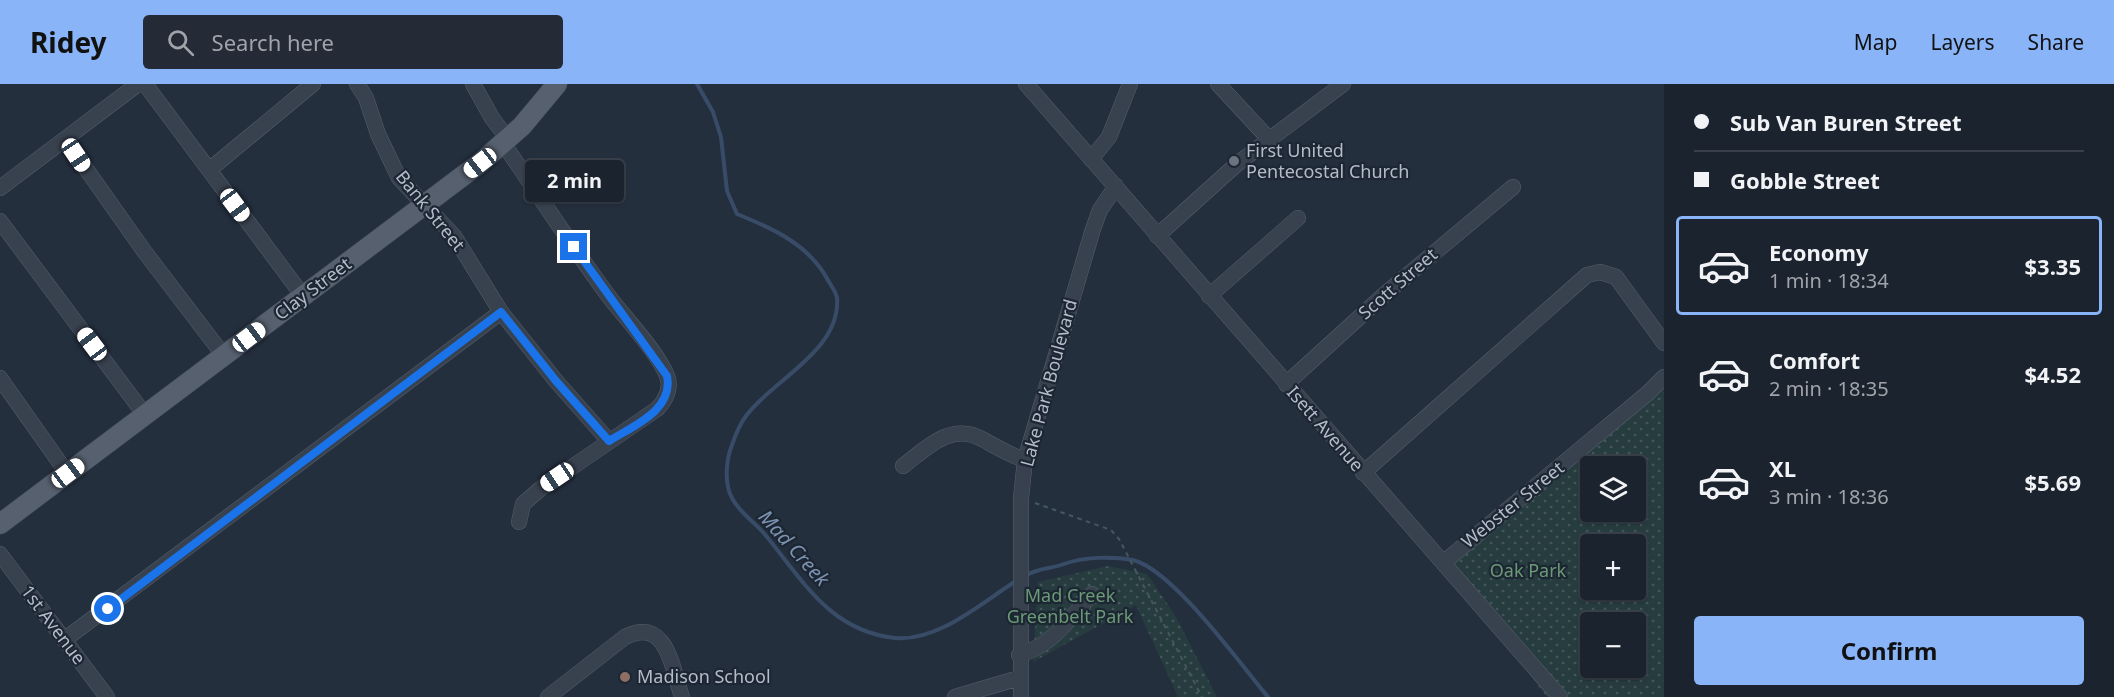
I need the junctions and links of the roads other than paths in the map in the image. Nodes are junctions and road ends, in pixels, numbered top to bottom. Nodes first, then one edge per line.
1 (138, 84) edge
2 (145, 84) edge
3 (313, 84) edge
4 (357, 84) edge
5 (473, 84) edge
6 (557, 84) edge
7 (1026, 84) edge
8 (1130, 84) edge
9 (1218, 84) edge
10 (1343, 84) edge
11 (65, 139) junction
12 (1269, 139) junction
13 (506, 141) junction
14 (1091, 159) junction
15 (209, 170) junction
16 (1116, 186) junction
17 (1513, 187) dead end
18 (0, 188) edge
19 (426, 205) junction
20 (1298, 218) dead end
21 (0, 221) edge
22 (1157, 236) junction
23 (303, 296) junction
24 (1209, 296) junction
25 (501, 312) junction
26 (1664, 344) edge
27 (224, 356) junction
28 (1664, 376) edge
29 (0, 378) edge
30 (1286, 384) junction
31 (145, 415) junction
32 (609, 441) junction
33 (1025, 459) junction
34 (903, 466) dead end
35 (68, 473) junction
36 (1363, 473) junction
37 (519, 522) dead end
38 (0, 524) edge
39 (0, 554) edge
40 (1443, 563) junction
41 (1092, 594) dead end
42 (64, 640) junction
43 (1019, 655) junction
44 (1019, 678) junction
45 (107, 697) edge
46 (548, 697) edge
47 (682, 697) edge
48 (955, 697) edge
49 (1021, 697) edge
50 (1560, 697) edge

1 - 11 street
2 - 15 street
3 - 15 street
4 - 19 street, Bank Street
5 - 13 street
6 - 13 main road, Clay Street
7 - 14 street, Isett Avenue
8 - 14 street
9 - 12 street
10 - 12 street
11 - 18 street
11 - 27 street
12 - 22 street
13 - 19 main road, Clay Street
13 - 32 street
14 - 16 street, Isett Avenue
15 - 23 street
16 - 22 street, Isett Avenue
16 - 33 street, Lake Park Boulevard
17 - 30 street, Scott Street
19 - 23 main road, Clay Street
19 - 25 street, Bank Street
20 - 24 street
21 - 31 street
22 - 24 street, Isett Avenue
23 - 27 main road, Clay Street
24 - 30 street, Isett Avenue
25 - 32 street, Bank Street
25 - 42 street
26 - 36 street
27 - 31 main road, Clay Street
28 - 40 street, Webster Street
29 - 35 street
30 - 36 street, Isett Avenue
31 - 35 main road, Clay Street
32 - 37 street
33 - 34 street
33 - 43 street, Lake Park Boulevard
35 - 38 main road, Clay Street
36 - 40 street, Isett Avenue
39 - 42 street, 1st Avenue
40 - 50 street, Isett Avenue
41 - 43 street
42 - 45 street, 1st Avenue
43 - 44 street, Lake Park Boulevard
44 - 48 street
44 - 49 street, Lake Park Boulevard
46 - 47 street

